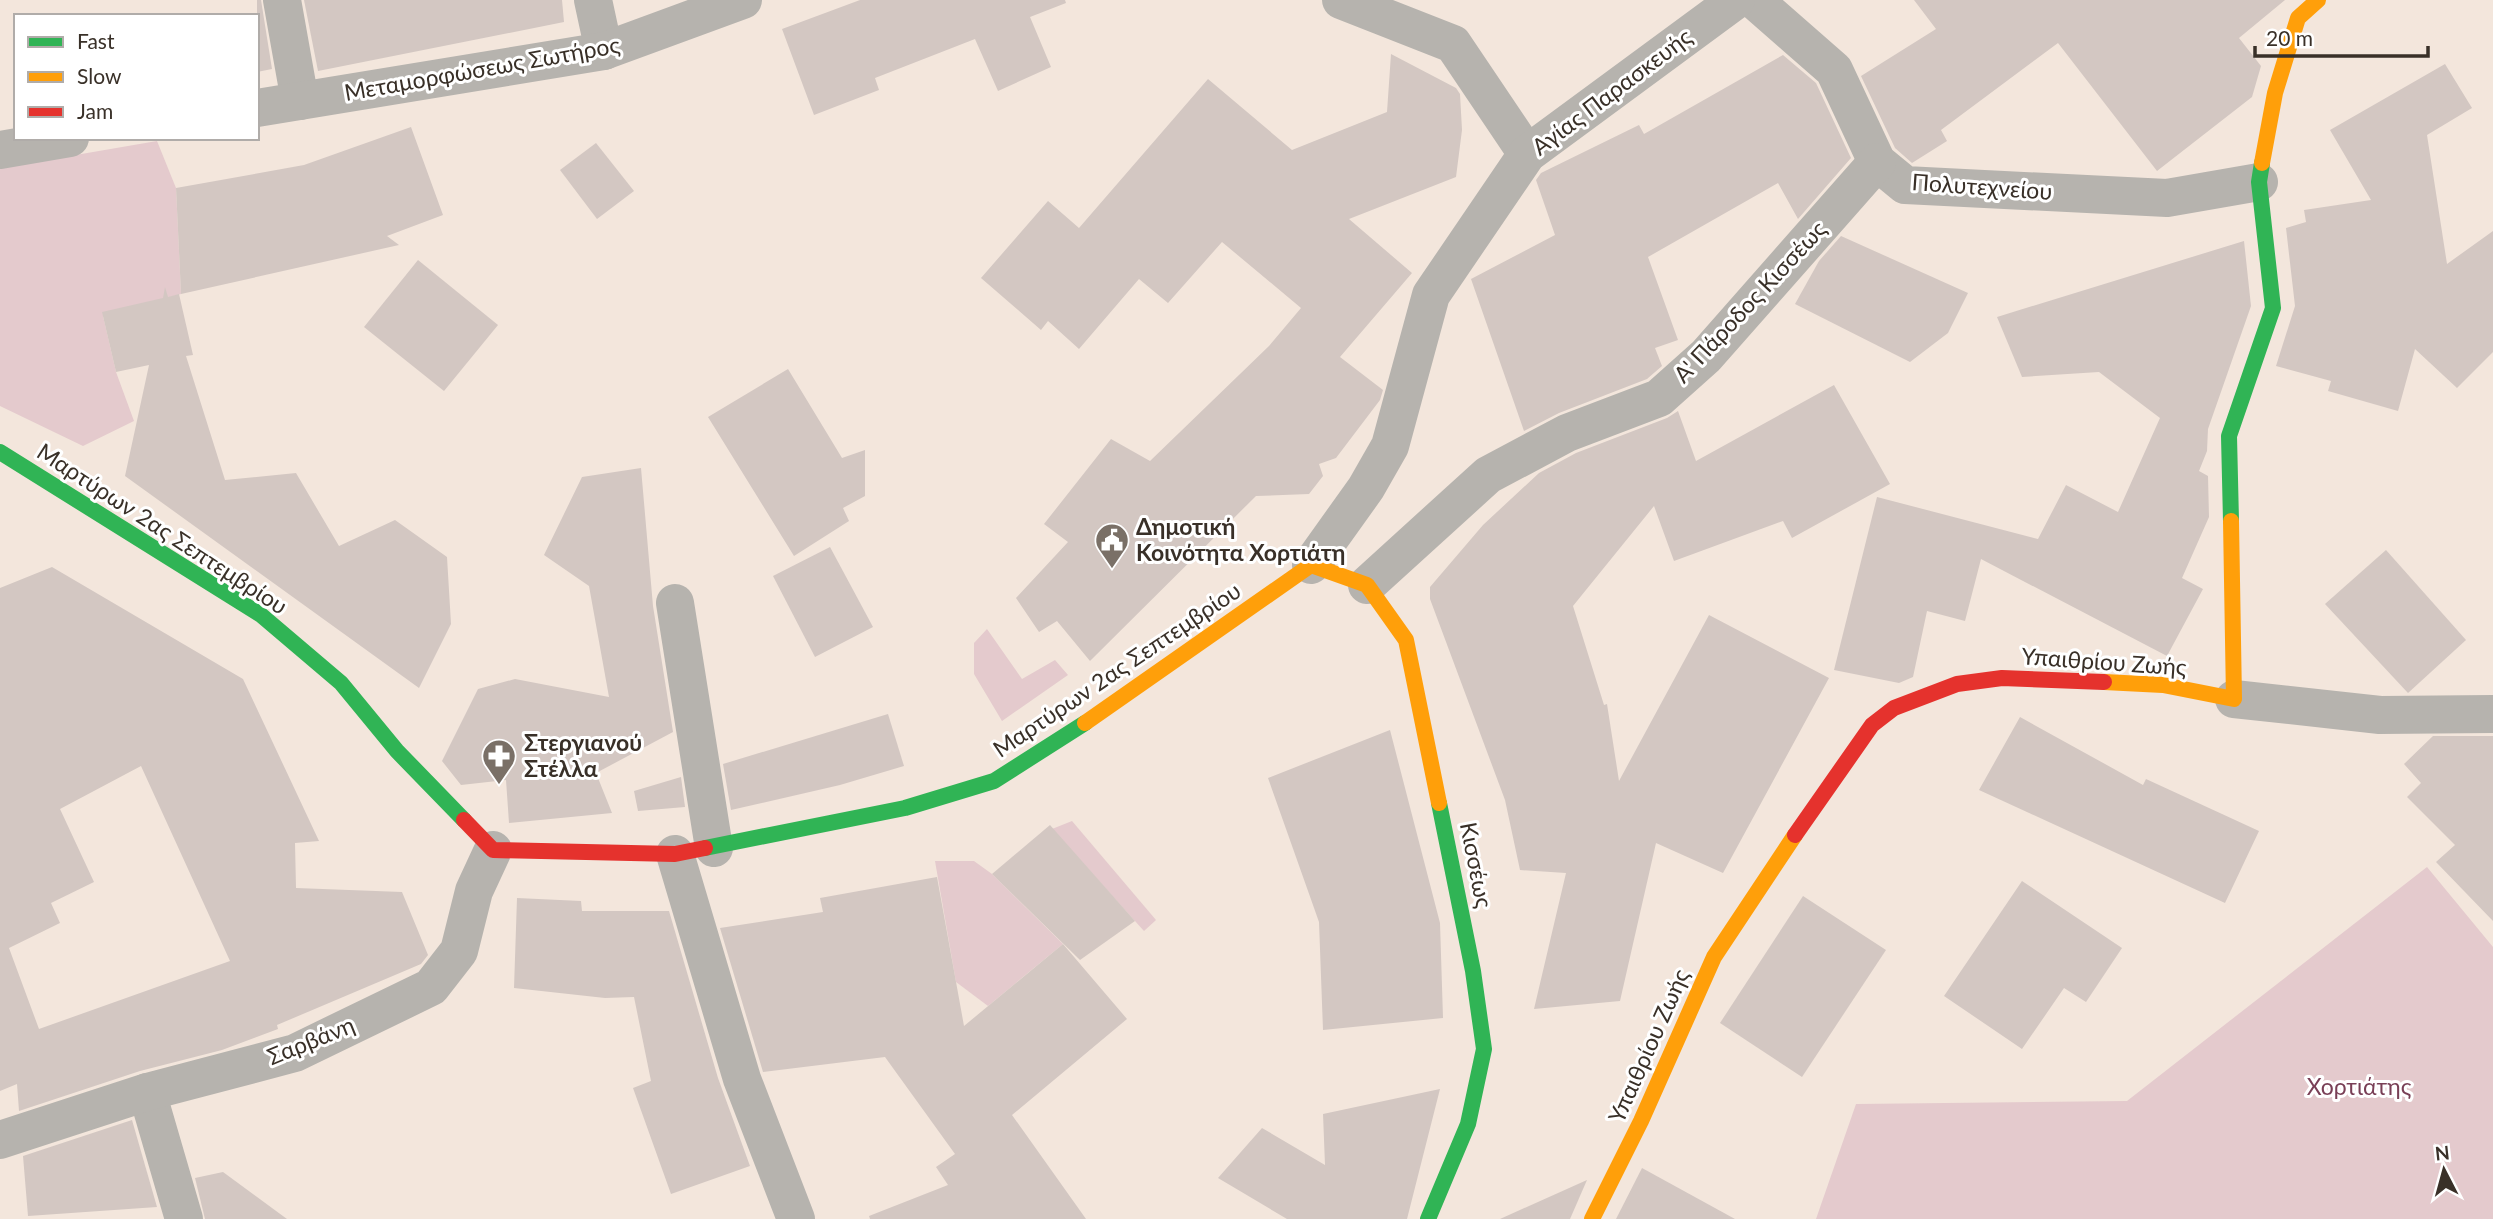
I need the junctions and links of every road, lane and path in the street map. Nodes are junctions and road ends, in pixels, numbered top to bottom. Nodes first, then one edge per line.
1 (282, 0) edge
2 (593, 0) edge
3 (743, 0) edge
4 (1341, 0) edge
5 (1737, 0) edge
6 (1754, 0) edge
7 (2318, 0) edge
8 (604, 51) junction
9 (300, 101) junction
10 (259, 108) edge
11 (59, 140) edge
12 (0, 150) edge
13 (1527, 155) junction
14 (1877, 162) junction
15 (2259, 182) junction
16 (0, 452) edge
17 (1311, 565) junction
18 (1367, 585) junction
19 (675, 603) dead end
20 (2234, 699) junction
21 (2493, 714) edge
22 (714, 848) junction
23 (493, 850) junction
24 (675, 854) junction
25 (147, 1092) junction
26 (0, 1140) edge
27 (184, 1219) edge
28 (796, 1219) edge
29 (1428, 1219) edge
30 (1592, 1219) edge

1 - 9 street
2 - 8 street
3 - 8 street, Μεταμορφώσεως Σωτήρος
4 - 13 street
5 - 13 street, Αγίας Παρασκευής
6 - 14 street, Πολυτεχνείου
7 - 15 street
8 - 9 street, Μεταμορφώσεως Σωτήρος
9 - 10 street, Μεταμορφώσεως Σωτήρος
11 - 12 street
13 - 17 street, Αγίας Παρασκευής
14 - 15 street, Πολυτεχνείου
14 - 18 street, Α' Πάροδος Κισσέως
15 - 20 street
16 - 23 street, Μαρτύρων 2ας Σεπτεμβρίου
17 - 18 street
17 - 22 street, Μαρτύρων 2ας Σεπτεμβρίου
18 - 29 street, Κισσέως
19 - 22 street
20 - 21 street
20 - 30 street, Υπαιθρίου Ζωής
22 - 24 street, Μαρτύρων 2ας Σεπτεμβρίου
23 - 24 street, Μαρτύρων 2ας Σεπτεμβρίου
23 - 25 street, Σαρβάνη
24 - 28 street
25 - 26 street, Σαρβάνη
25 - 27 street

